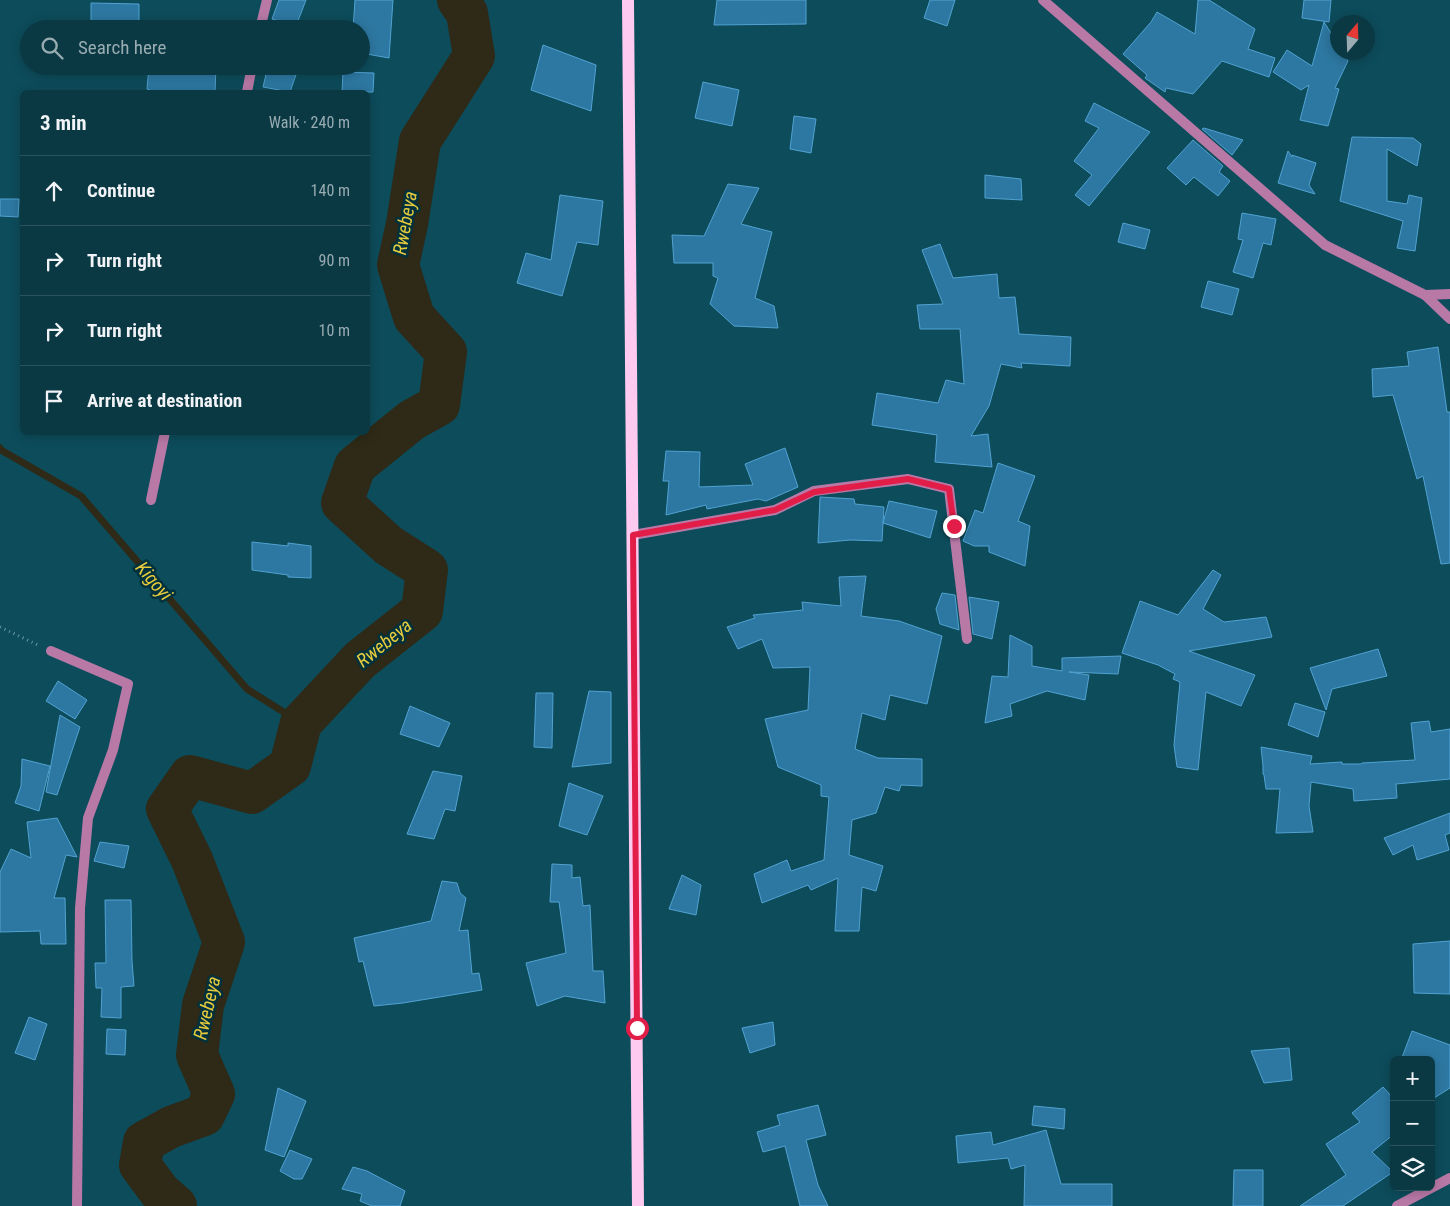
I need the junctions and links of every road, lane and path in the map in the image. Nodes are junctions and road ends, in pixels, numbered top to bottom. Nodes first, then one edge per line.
1 (267, 0) edge
2 (628, 0) edge
3 (1043, 0) edge
4 (262, 20) edge
5 (250, 75) edge
6 (246, 90) edge
7 (1450, 294) edge
8 (1425, 295) junction
9 (1450, 319) edge
10 (165, 435) edge
11 (151, 500) dead end
12 (633, 535) junction
13 (0, 627) edge
14 (967, 639) dead end
15 (51, 651) joint
16 (1450, 1178) edge
17 (77, 1206) edge
18 (638, 1206) edge
19 (1397, 1206) edge

1 - 4 street
2 - 12 main road
3 - 8 street
5 - 6 street
7 - 8 street
8 - 9 street
10 - 11 street
12 - 14 street
12 - 18 main road
13 - 15 path
15 - 17 street
16 - 19 street

